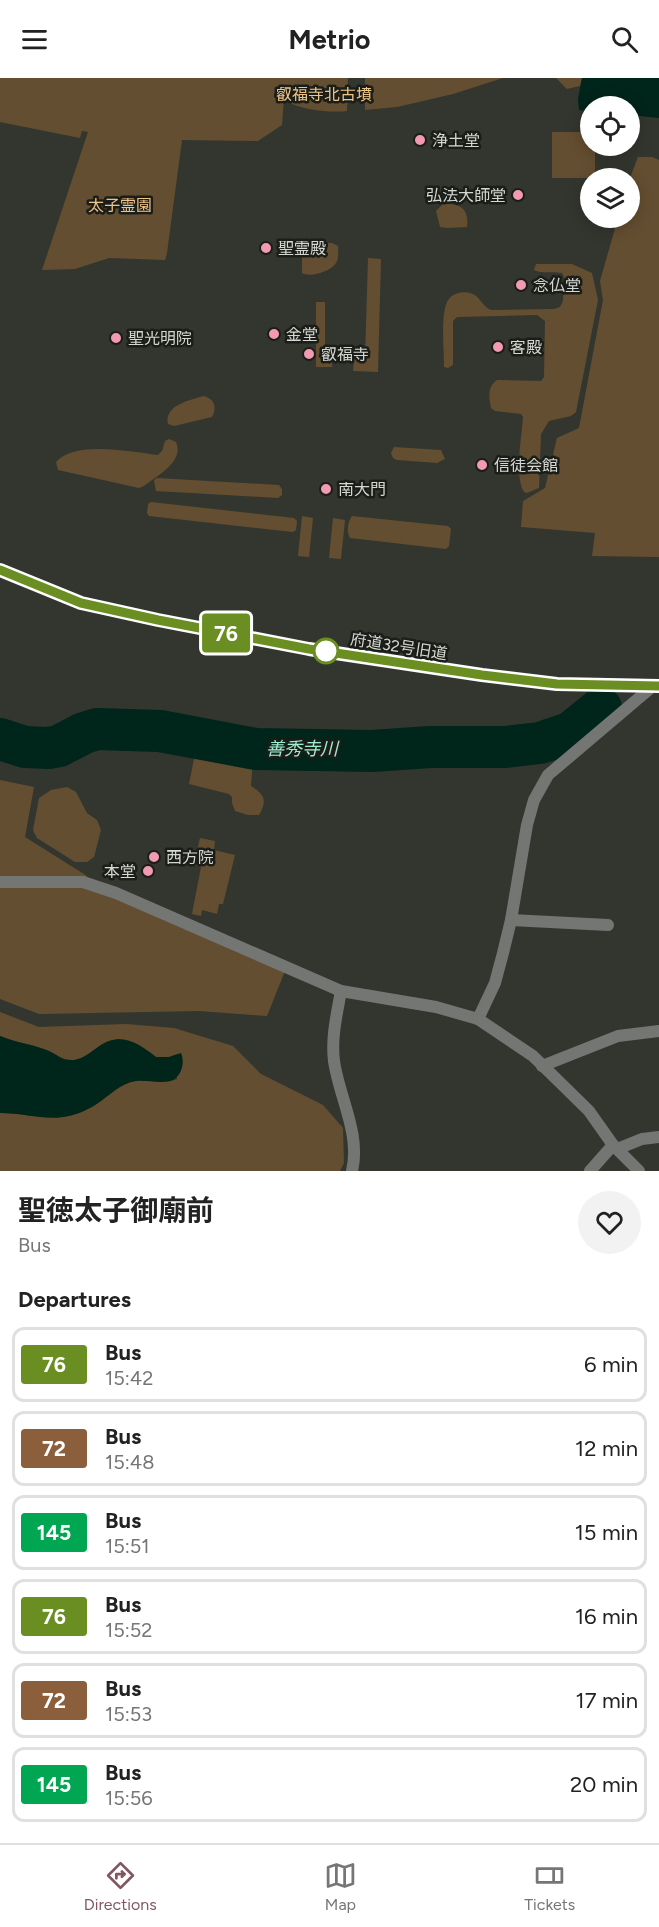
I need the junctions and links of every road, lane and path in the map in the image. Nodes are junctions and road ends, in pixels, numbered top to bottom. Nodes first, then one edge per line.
1 (0, 570) edge
2 (656, 686) edge
3 (0, 882) edge
4 (510, 920) junction
5 (608, 925) dead end
6 (341, 991) junction
7 (478, 1019) junction
8 (659, 1031) edge
9 (542, 1066) junction
10 (659, 1137) edge
11 (615, 1147) junction
12 (352, 1171) edge
13 (590, 1171) edge
14 (639, 1171) edge

1 - 2 street, 府道32号旧道
2 - 4 street
3 - 6 street
4 - 5 street
4 - 7 street
6 - 7 street
6 - 12 street
7 - 9 street
8 - 9 street
9 - 11 street
10 - 11 street
11 - 13 street
11 - 14 street

